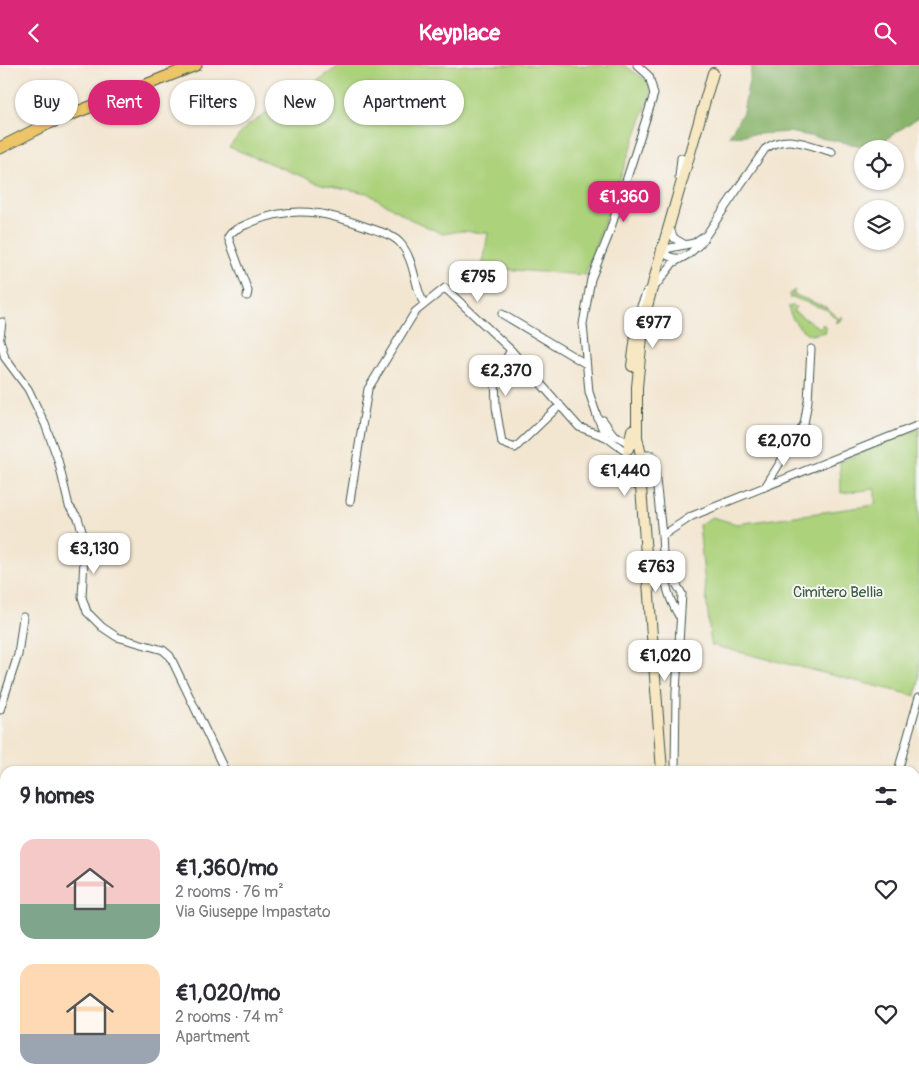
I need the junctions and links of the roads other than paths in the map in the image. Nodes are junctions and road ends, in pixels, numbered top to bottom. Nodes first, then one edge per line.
1 (196, 65) edge
2 (637, 65) edge
3 (715, 69) edge
4 (0, 148) edge
5 (832, 152) dead end
6 (681, 158) junction
7 (668, 226) junction
8 (708, 231) junction
9 (684, 245) junction
10 (662, 250) junction
11 (681, 258) junction
12 (650, 293) junction
13 (247, 296) dead end
14 (424, 304) junction
15 (641, 306) junction
16 (502, 314) dead end
17 (2, 322) dead end
18 (0, 338) edge
19 (810, 349) dead end
20 (511, 350) junction
21 (586, 364) junction
22 (592, 402) junction
23 (560, 405) junction
24 (919, 425) edge
25 (606, 437) junction
26 (633, 452) junction
27 (765, 487) junction
28 (350, 501) dead end
29 (662, 536) junction
30 (663, 561) junction
31 (679, 616) junction
32 (23, 617) dead end
33 (919, 697) edge
34 (0, 710) edge
35 (224, 766) edge
36 (662, 766) edge
37 (675, 766) edge
38 (899, 766) edge

1 - 4 main road
2 - 21 street
3 - 6 main road
3 - 7 main road
5 - 8 street
6 - 10 street
6 - 15 main road
7 - 9 street
7 - 10 main road
8 - 9 street
8 - 11 street
9 - 10 street
10 - 11 street
10 - 12 main road
10 - 15 street
11 - 12 street
12 - 26 main road
13 - 14 street
14 - 20 street
14 - 28 street
15 - 26 main road
16 - 21 street
17 - 18 street
18 - 35 street
19 - 27 street
20 - 23 street
20 - 23 street
21 - 22 street
22 - 25 street
22 - 26 street
23 - 25 street
24 - 27 street
25 - 26 street
26 - 29 street
26 - 36 main road
27 - 29 street
29 - 30 street
30 - 31 street
30 - 31 street
31 - 37 street
32 - 34 street
33 - 38 street

